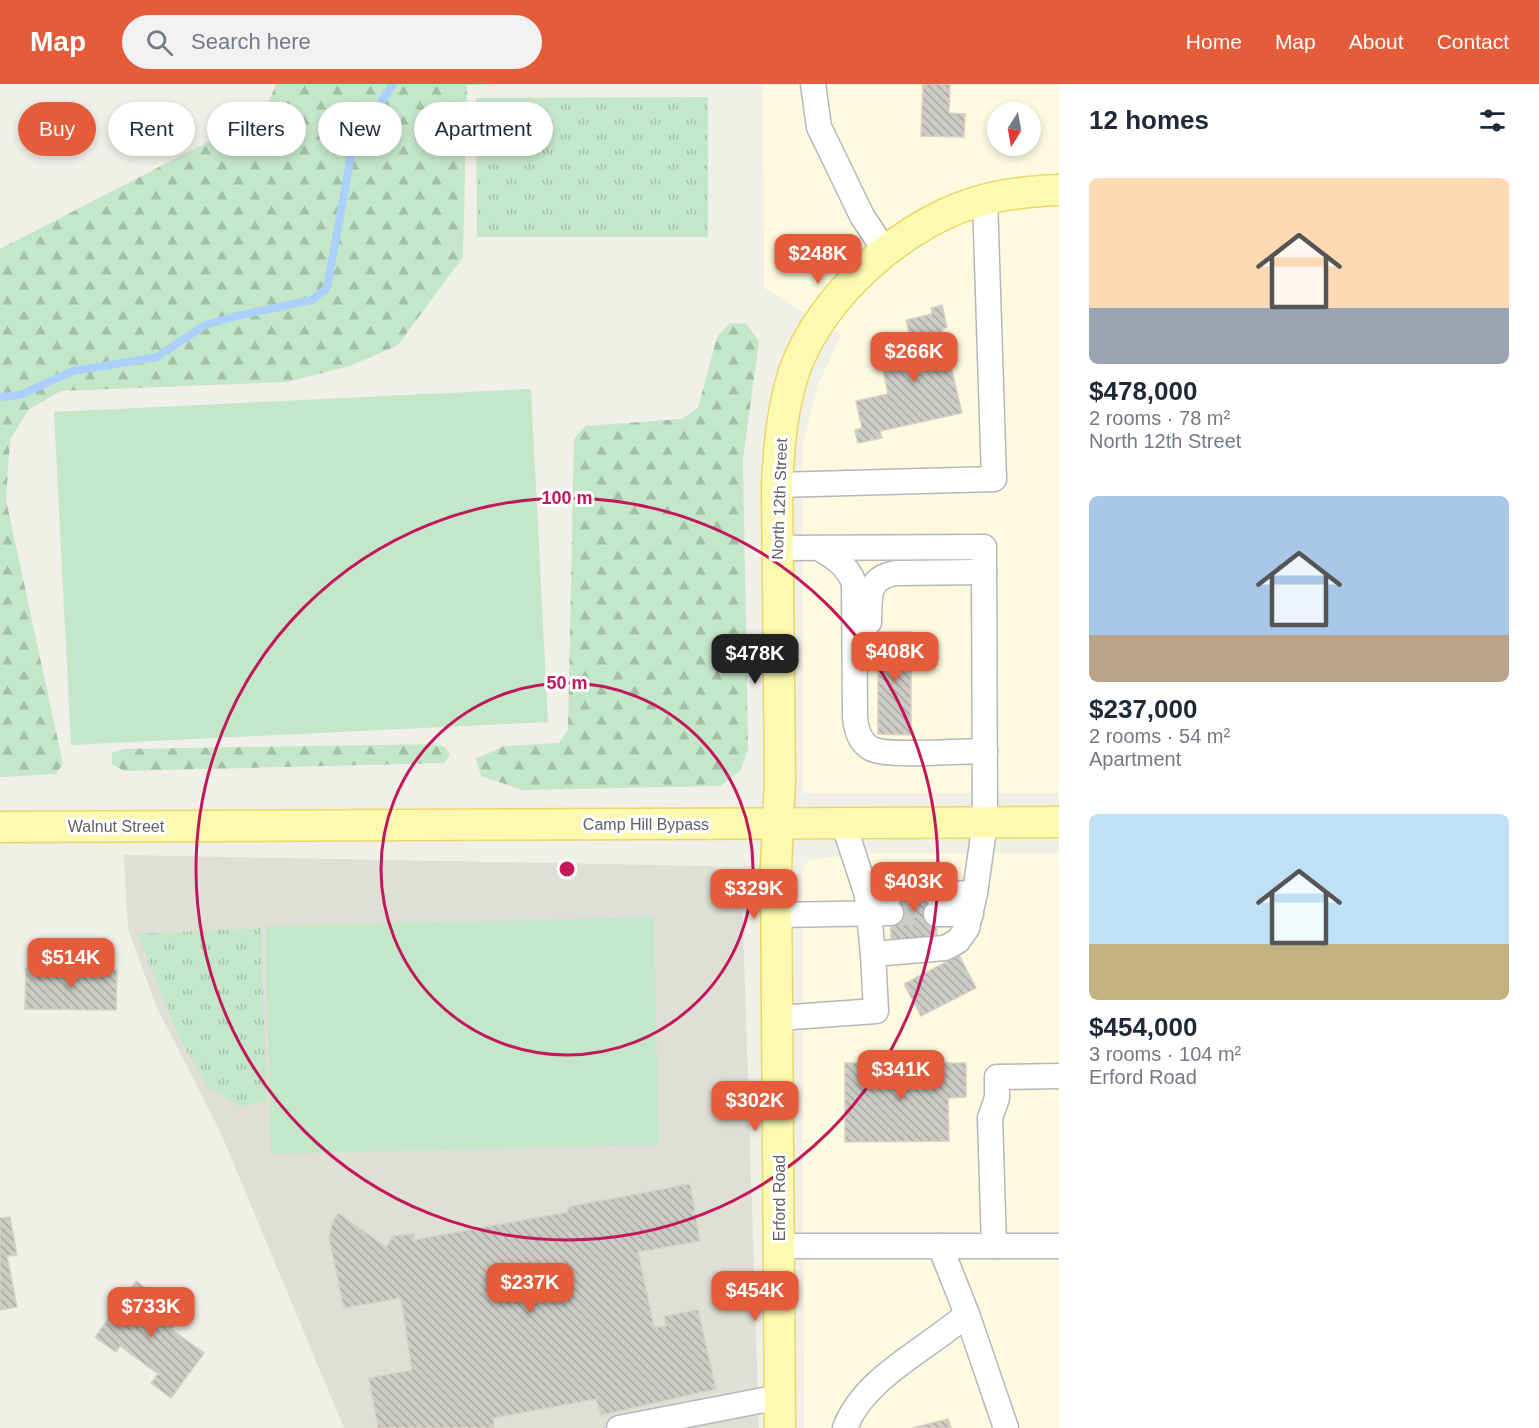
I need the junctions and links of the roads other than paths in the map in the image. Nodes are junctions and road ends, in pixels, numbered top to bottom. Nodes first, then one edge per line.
1 (813, 84) edge
2 (1056, 184) edge
3 (985, 199) junction
4 (885, 251) junction
5 (777, 485) junction
6 (777, 548) junction
7 (819, 548) junction
8 (984, 572) junction
9 (865, 743) junction
10 (985, 751) junction
11 (843, 822) junction
12 (984, 822) junction
13 (1059, 822) edge
14 (778, 824) junction
15 (232, 825) joint
16 (0, 827) edge
17 (879, 904) junction
18 (936, 904) tunnel mouth
19 (973, 904) junction
20 (778, 915) junction
21 (873, 954) junction
22 (778, 1018) junction
23 (1059, 1076) edge
24 (779, 1246) junction
25 (940, 1246) junction
26 (994, 1246) junction
27 (1059, 1246) edge
28 (967, 1314) junction
29 (780, 1396) junction
30 (619, 1428) edge
31 (780, 1428) edge
32 (845, 1428) edge
33 (1006, 1428) edge

1 - 4 lane
2 - 3 main road, North 12th Street
3 - 4 main road, North 12th Street
3 - 5 lane
4 - 5 main road, North 12th Street
5 - 6 main road, North 12th Street
6 - 7 lane
6 - 14 main road, North 12th Street
7 - 8 lane
7 - 9 lane
8 - 9 lane
8 - 10 lane
9 - 10 lane
10 - 12 lane
11 - 12 main road, Camp Hill Bypass
11 - 14 main road, Camp Hill Bypass
11 - 17 lane
12 - 13 main road, Camp Hill Bypass
12 - 19 lane
14 - 15 main road, Camp Hill Bypass
14 - 20 main road, Erford Road
15 - 16 main road, Walnut Street
17 - 20 lane
17 - 21 lane
18 - 19 lane
19 - 21 lane
20 - 22 main road, Erford Road
21 - 22 lane
22 - 24 main road, Erford Road
23 - 26 lane
24 - 25 lane
24 - 29 main road, Erford Road
25 - 26 lane
25 - 28 lane
26 - 27 lane
28 - 32 lane
28 - 33 lane
29 - 30 lane
29 - 31 main road, Erford Road

